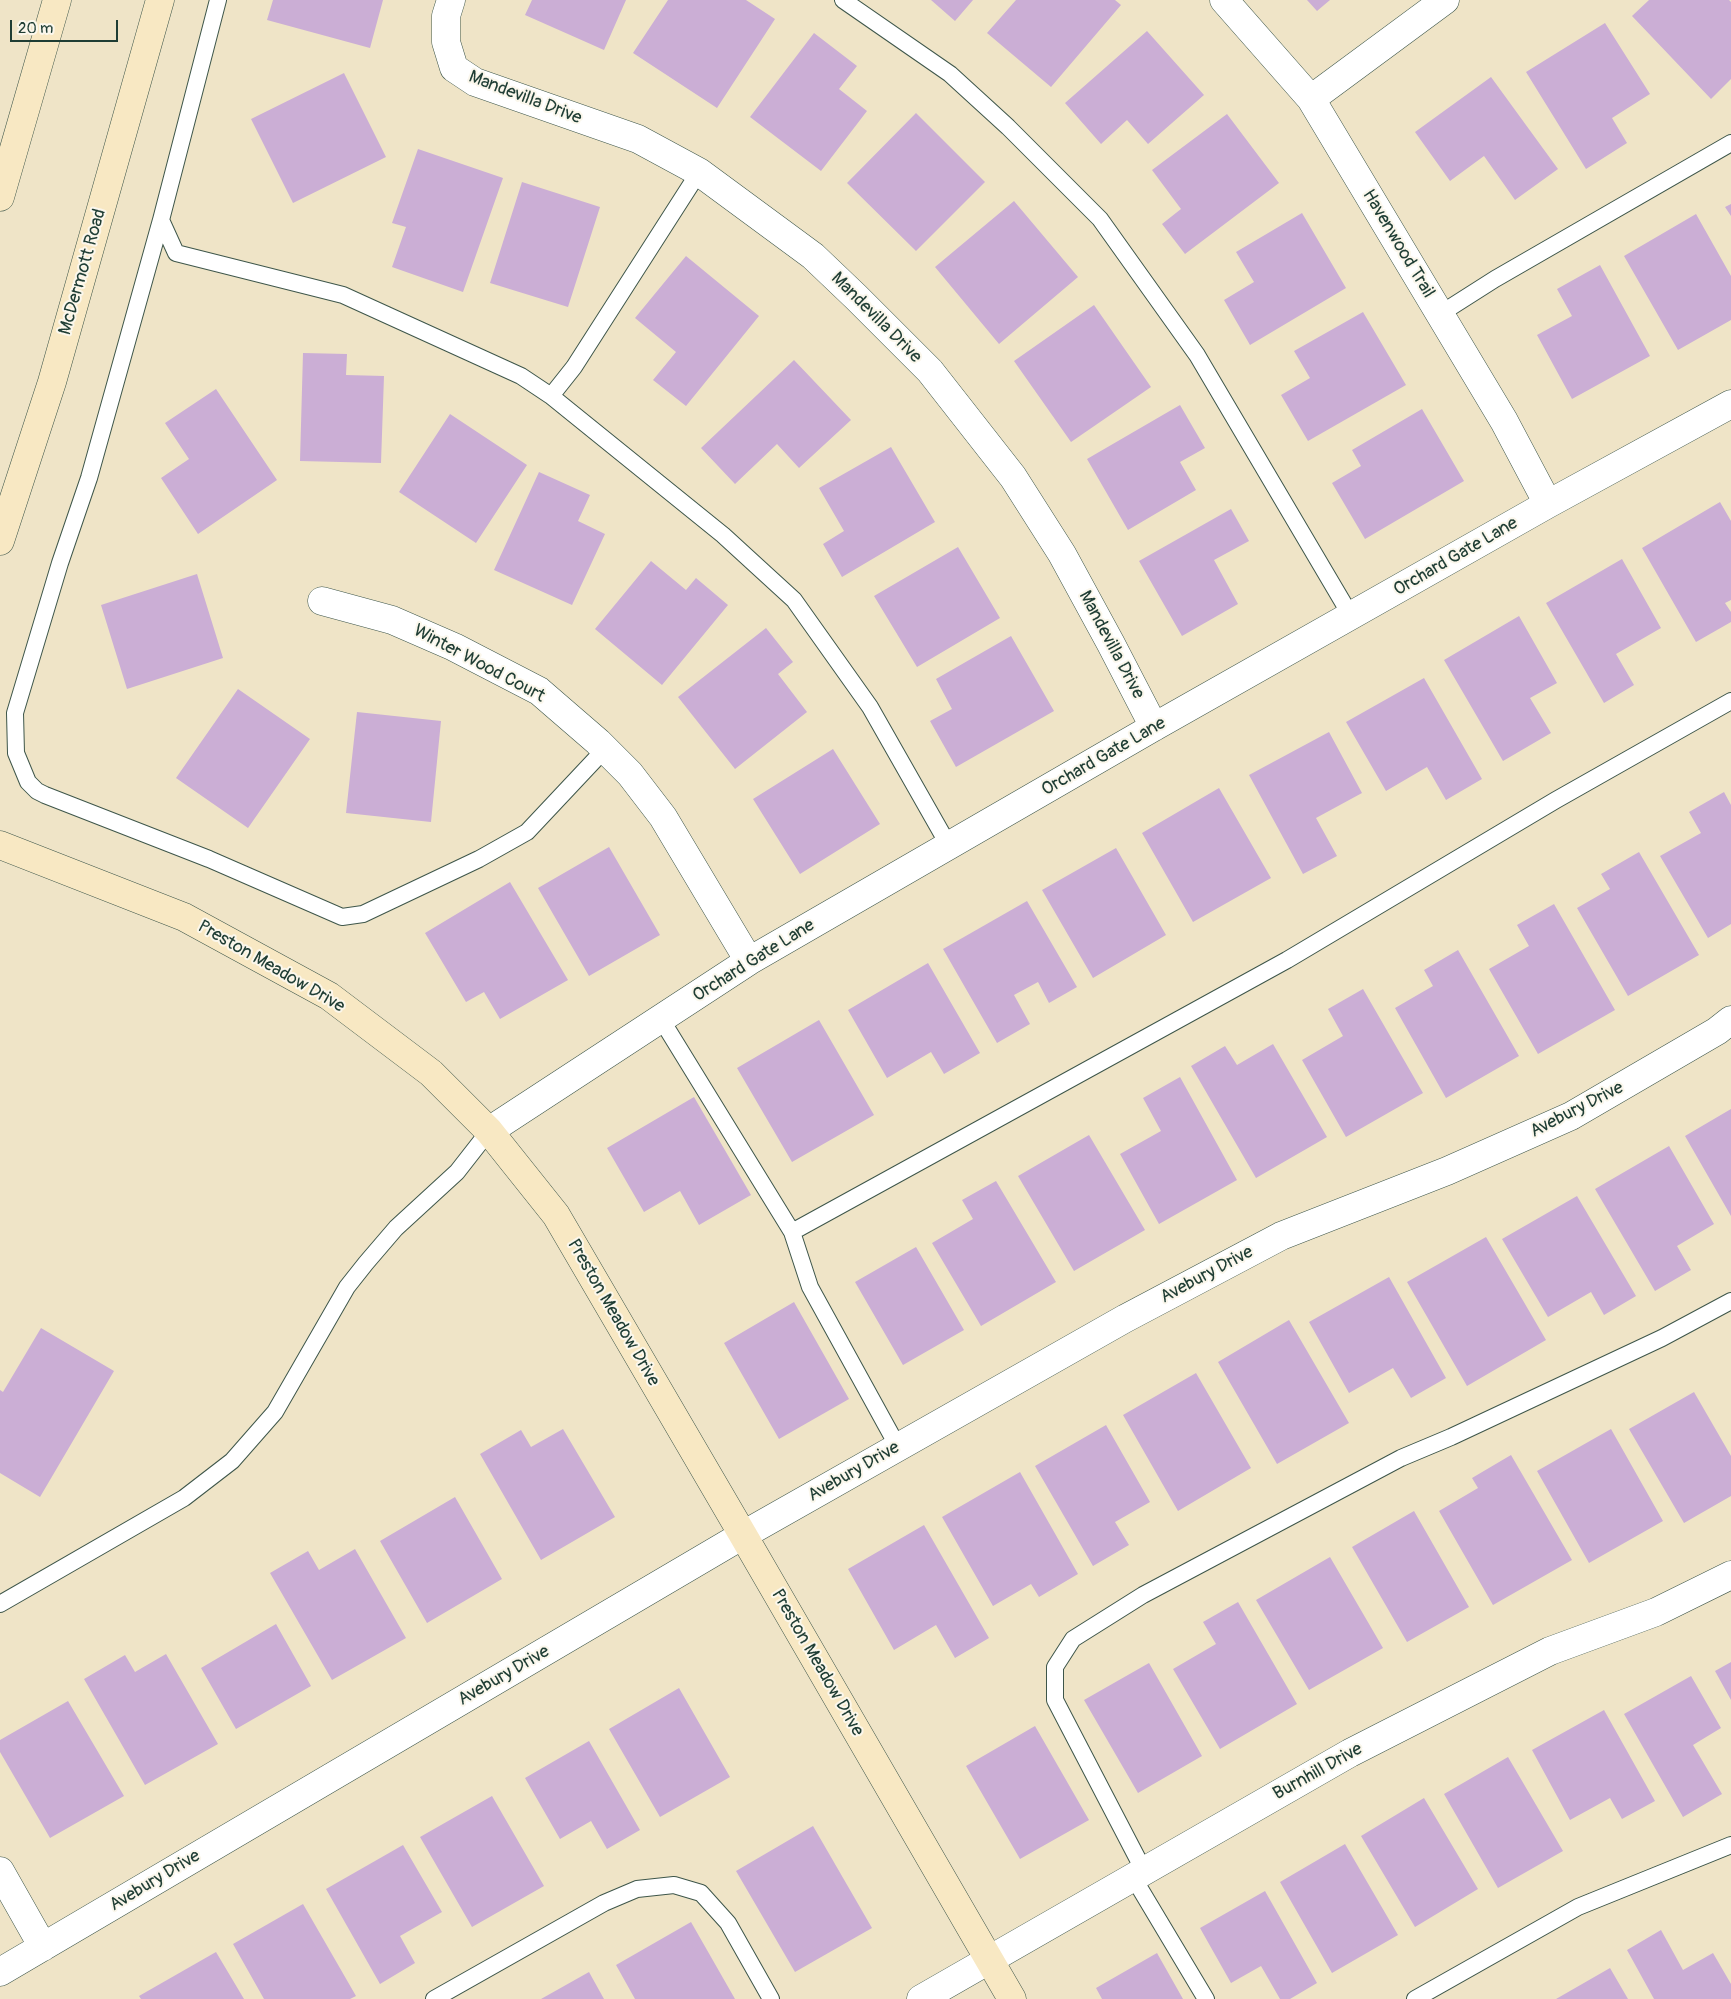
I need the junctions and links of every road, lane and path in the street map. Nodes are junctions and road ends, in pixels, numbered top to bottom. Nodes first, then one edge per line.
1 (57, 0) edge
2 (160, 0) edge
3 (218, 0) edge
4 (451, 0) edge
5 (843, 0) edge
6 (1224, 0) edge
7 (1445, 0) edge
8 (1311, 99) junction
9 (1731, 143) edge
10 (699, 172) junction
11 (0, 197) edge
12 (161, 220) junction
13 (1440, 314) junction
14 (551, 396) junction
15 (1731, 404) edge
16 (1548, 504) junction
17 (0, 541) edge
18 (322, 601) dead end
19 (1351, 616) junction
20 (1731, 701) edge
21 (1154, 728) junction
22 (605, 749) junction
23 (0, 845) edge
24 (950, 846) junction
25 (749, 962) junction
26 (661, 1019) junction
27 (1731, 1020) edge
28 (489, 1131) junction
29 (792, 1232) junction
30 (1731, 1301) edge
31 (898, 1447) junction
32 (744, 1535) junction
33 (1731, 1575) edge
34 (0, 1604) edge
35 (1731, 1845) edge
36 (0, 1871) edge
37 (1138, 1874) junction
38 (43, 1947) junction
39 (989, 1960) junction
40 (0, 1972) edge
41 (434, 1999) edge
42 (771, 1999) edge
43 (921, 1999) edge
44 (1012, 1999) edge
45 (1206, 1999) edge
46 (1415, 1999) edge

1 - 11 street
2 - 17 street, McDermott Road
3 - 12 lane
4 - 10 street, Mandevilla Drive
5 - 19 lane
6 - 8 street, Havenwood Trail
7 - 8 street
8 - 13 street, Havenwood Trail
9 - 13 lane
10 - 14 lane
10 - 21 street, Mandevilla Drive
12 - 14 lane
12 - 22 lane
13 - 16 street, Havenwood Trail
14 - 24 lane
15 - 16 street, Orchard Gate Lane
16 - 19 street, Orchard Gate Lane
18 - 22 street, Winter Wood Court
19 - 21 street, Orchard Gate Lane
20 - 29 lane
21 - 24 street, Orchard Gate Lane
22 - 25 street, Winter Wood Court
23 - 28 street, Preston Meadow Drive
24 - 25 street, Orchard Gate Lane
25 - 26 street, Orchard Gate Lane
26 - 28 street, Orchard Gate Lane
26 - 29 lane
27 - 31 street, Avebury Drive
28 - 32 street, Preston Meadow Drive
28 - 34 lane
29 - 31 lane
30 - 37 lane
31 - 32 street, Avebury Drive
32 - 38 street, Avebury Drive
32 - 39 street, Preston Meadow Drive
33 - 37 street, Burnhill Drive
35 - 46 lane
36 - 38 street
37 - 39 street, Burnhill Drive
37 - 45 lane
38 - 40 street, Avebury Drive
39 - 43 street, Burnhill Drive
39 - 44 street, Preston Meadow Drive
41 - 42 lane

